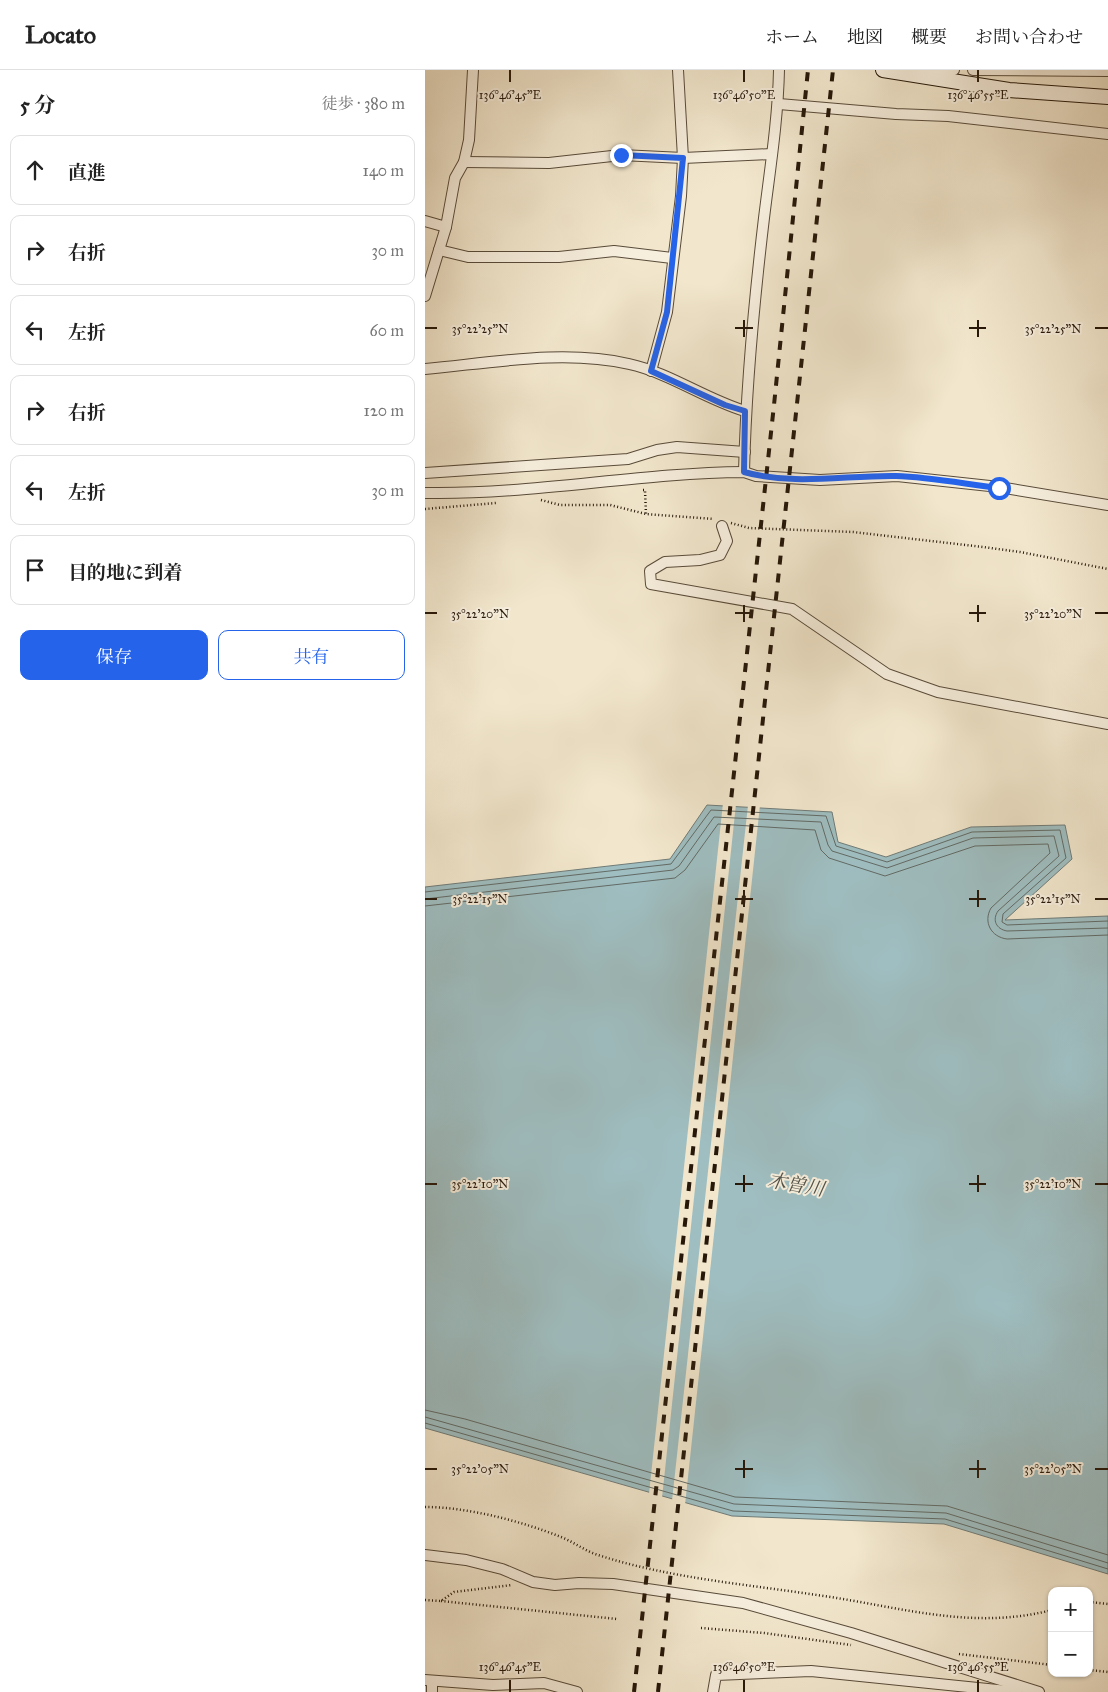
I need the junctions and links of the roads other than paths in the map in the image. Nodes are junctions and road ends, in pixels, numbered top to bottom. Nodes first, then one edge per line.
1 (473, 70) edge
2 (678, 70) edge
3 (779, 70) edge
4 (883, 70) edge
5 (954, 70) edge
6 (973, 70) edge
7 (1108, 71) edge
8 (927, 76) junction
9 (1108, 97) edge
10 (779, 104) junction
11 (1108, 134) edge
12 (772, 154) junction
13 (683, 158) junction
14 (464, 162) junction
15 (425, 221) edge
16 (446, 227) junction
17 (439, 250) junction
18 (672, 258) junction
19 (425, 296) edge
20 (425, 369) edge
21 (651, 371) junction
22 (745, 411) junction
23 (745, 452) junction
24 (744, 472) junction
25 (425, 473) edge
26 (425, 493) edge
27 (1108, 506) edge
28 (722, 526) dead end
29 (1108, 724) edge
30 (425, 1555) edge
31 (429, 1681) edge
32 (432, 1692) edge
33 (577, 1692) edge
34 (713, 1692) edge
35 (1017, 1692) edge
36 (1039, 1692) edge

1 - 14 street
2 - 13 street
3 - 10 street
4 - 8 street
5 - 8 street
6 - 7 street
8 - 9 street
10 - 11 street
10 - 12 street
12 - 13 street
12 - 22 street
13 - 14 street
13 - 18 street
14 - 16 street
15 - 16 street
16 - 17 street
17 - 18 street
17 - 19 street
18 - 21 street
20 - 21 street
21 - 22 street
22 - 23 street
23 - 24 street
23 - 25 street
24 - 26 street
24 - 27 street
28 - 29 street
30 - 36 street
31 - 32 street
31 - 33 street
34 - 35 street

